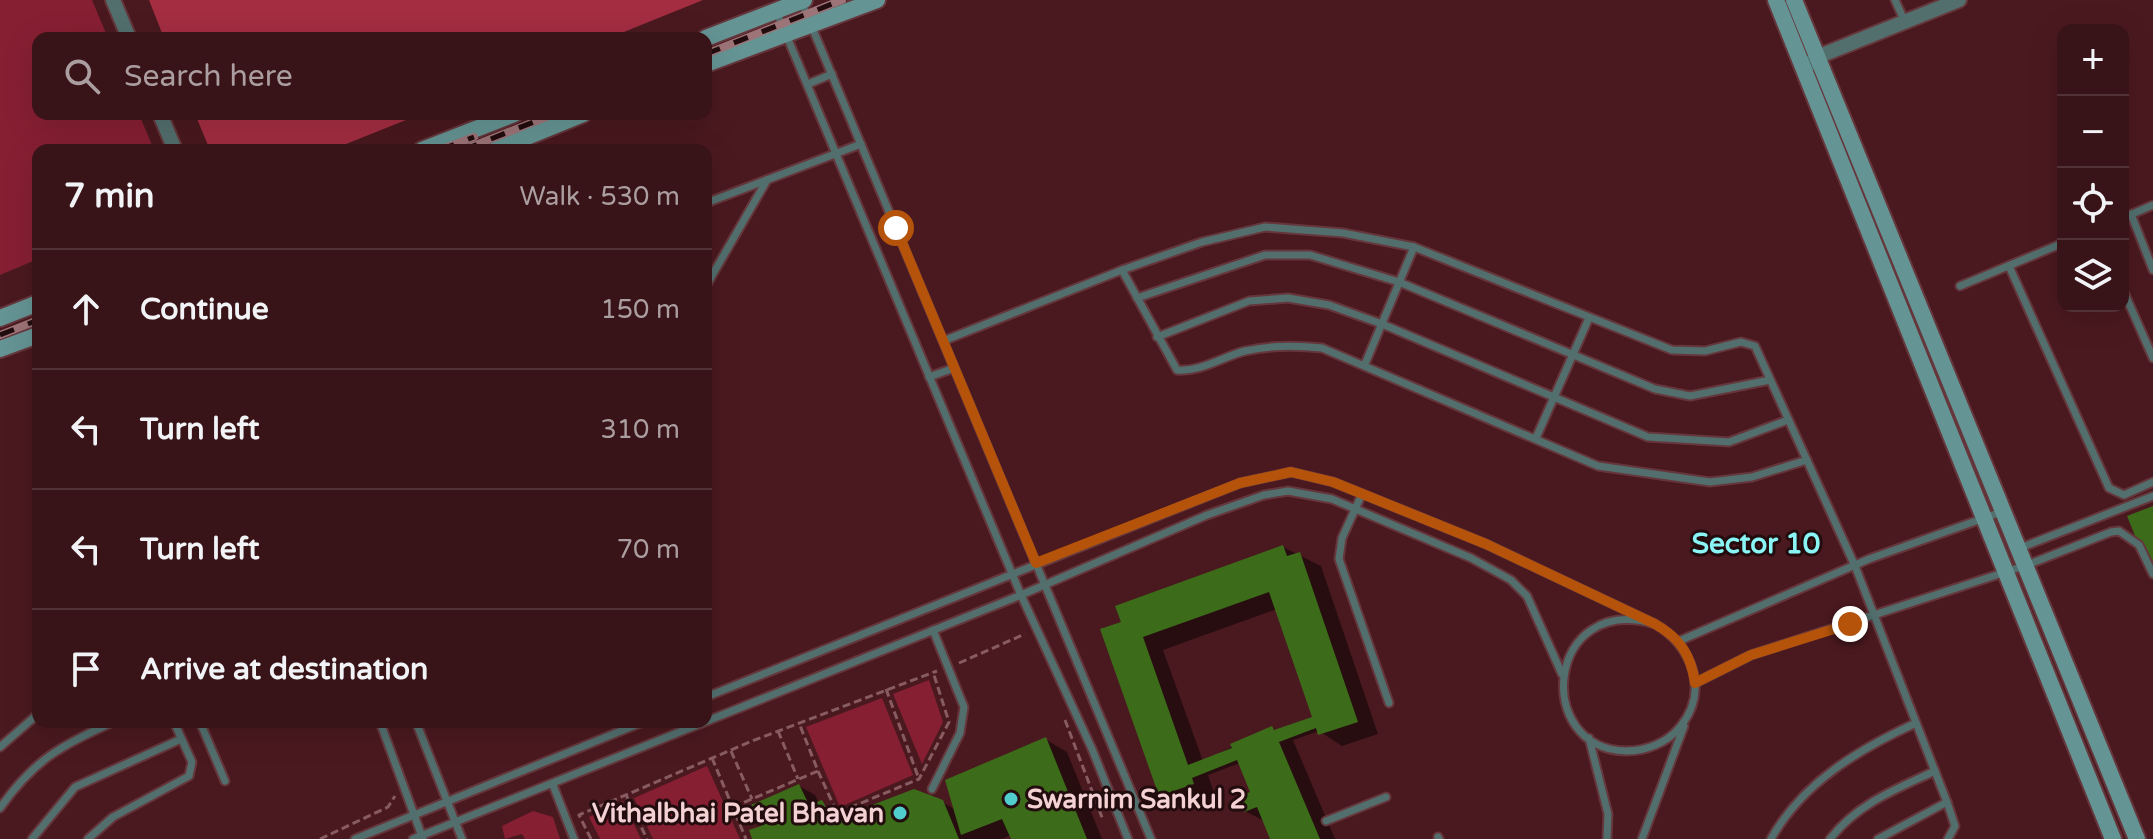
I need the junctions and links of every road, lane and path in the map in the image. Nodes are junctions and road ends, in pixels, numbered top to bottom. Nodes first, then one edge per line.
1 (113, 0) edge
2 (877, 0) edge
3 (1776, 0) edge
4 (1794, 0) edge
5 (1895, 0) edge
6 (1959, 0) edge
7 (802, 1) edge
8 (776, 11) junction
9 (1905, 22) junction
10 (810, 24) junction
11 (126, 32) edge
12 (785, 33) junction
13 (712, 36) edge
14 (1817, 57) junction
15 (712, 62) edge
16 (1803, 69) junction
17 (832, 74) junction
18 (808, 84) junction
19 (162, 120) edge
20 (499, 120) edge
21 (568, 120) edge
22 (172, 144) edge
23 (437, 144) edge
24 (510, 144) edge
25 (861, 144) junction
26 (838, 154) junction
27 (767, 180) junction
28 (712, 201) edge
29 (2153, 205) edge
30 (2129, 215) edge
31 (2129, 220) edge
32 (2057, 246) edge
33 (1414, 247) junction
34 (2009, 266) junction
35 (1122, 270) junction
36 (2153, 270) edge
37 (712, 276) edge
38 (1399, 282) junction
39 (1960, 286) dead end
40 (1137, 298) junction
41 (2129, 304) edge
42 (32, 305) edge
43 (0, 318) edge
44 (1589, 318) junction
45 (1382, 324) junction
46 (32, 337) edge
47 (1157, 337) junction
48 (943, 341) junction
49 (0, 349) edge
50 (1573, 356) junction
51 (2153, 358) edge
52 (1365, 364) junction
53 (954, 368) junction
54 (929, 377) junction
55 (1770, 380) junction
56 (1553, 399) junction
57 (1788, 420) junction
58 (1536, 438) junction
59 (1807, 460) junction
60 (2153, 482) edge
61 (1362, 494) junction
62 (2153, 496) edge
63 (1355, 508) junction
64 (2005, 511) junction
65 (1983, 518) junction
66 (2020, 548) junction
67 (1036, 563) junction
68 (2027, 565) junction
69 (1855, 566) junction
70 (2004, 571) junction
71 (1013, 574) junction
72 (2153, 574) edge
73 (1045, 583) junction
74 (1021, 595) junction
75 (1874, 616) junction
76 (1655, 624) junction
77 (933, 630) junction
78 (1030, 633) dead end
79 (1679, 641) junction
80 (949, 668) junction
81 (933, 672) junction
82 (1562, 674) junction
83 (1695, 683) junction
84 (886, 689) junction
85 (712, 695) edge
86 (1389, 703) dead end
87 (1689, 713) junction
88 (32, 719) edge
89 (1064, 719) dead end
90 (712, 720) edge
91 (799, 723) junction
92 (1916, 723) junction
93 (100, 728) edge
94 (176, 728) edge
95 (203, 728) edge
96 (382, 728) edge
97 (418, 728) edge
98 (628, 728) edge
99 (693, 728) edge
100 (778, 731) junction
101 (1589, 738) junction
102 (181, 739) junction
103 (0, 747) edge
104 (731, 750) junction
105 (712, 758) junction
106 (818, 771) junction
107 (1935, 771) junction
108 (798, 779) junction
109 (919, 779) junction
110 (225, 781) dead end
111 (553, 785) junction
112 (932, 789) dead end
113 (396, 793) dead end
114 (626, 795) junction
115 (1386, 797) dead end
116 (752, 799) junction
117 (448, 801) junction
118 (1947, 802) junction
119 (733, 807) junction
120 (0, 808) edge
121 (415, 815) junction
122 (1103, 820) dead end
123 (1326, 821) dead end
124 (456, 822) junction
125 (1125, 836) edge
126 (419, 838) edge
127 (32, 839) edge
128 (88, 839) edge
129 (320, 839) edge
130 (355, 839) edge
131 (462, 839) edge
132 (574, 839) edge
133 (591, 839) edge
134 (647, 839) edge
135 (746, 839) edge
136 (1151, 839) edge
137 (1607, 839) edge
138 (1642, 839) edge
139 (1771, 839) edge
140 (1830, 839) edge
141 (1878, 839) edge
142 (1948, 839) edge
143 (2113, 839) edge
144 (2137, 839) edge

1 - 11 street
2 - 10 street
3 - 16 street
4 - 14 street
5 - 9 lane
6 - 9 street
7 - 8 street
7 - 10 lane
8 - 12 lane
8 - 13 street
9 - 14 street
10 - 12 street
10 - 17 lane
12 - 15 street
12 - 18 lane
14 - 16 street
14 - 64 street
16 - 65 street
17 - 18 lane
17 - 25 lane
18 - 26 lane
19 - 22 street
20 - 23 street
21 - 24 street
25 - 26 lane
25 - 48 lane
26 - 27 lane
26 - 54 lane
27 - 28 lane
27 - 37 lane
29 - 30 lane
31 - 36 lane
32 - 34 lane
33 - 35 lane
33 - 38 lane
33 - 44 lane
34 - 39 lane
34 - 60 lane
35 - 40 lane
35 - 48 lane
38 - 40 lane
38 - 45 lane
38 - 50 lane
40 - 47 lane
41 - 51 lane
42 - 43 street
44 - 50 lane
44 - 55 lane
45 - 47 lane
45 - 52 lane
45 - 56 lane
46 - 49 street
47 - 52 lane
48 - 53 lane
50 - 55 lane
50 - 56 lane
52 - 58 lane
53 - 54 lane
53 - 67 lane
54 - 71 lane
55 - 57 lane
56 - 57 lane
56 - 58 lane
57 - 59 lane
58 - 59 lane
59 - 69 lane
61 - 63 lane
61 - 67 lane
61 - 76 lane
62 - 66 lane
63 - 73 lane
63 - 82 lane
63 - 86 lane
64 - 65 lane
64 - 66 street
65 - 69 lane
65 - 70 street
66 - 68 street
67 - 71 lane
67 - 73 lane
68 - 70 lane
68 - 72 lane
68 - 144 street
69 - 75 lane
69 - 79 lane
70 - 75 lane
70 - 143 street
71 - 74 lane
71 - 85 lane
73 - 74 lane
73 - 136 lane
74 - 77 lane
74 - 125 lane
75 - 83 lane
75 - 92 lane
76 - 79 lane
76 - 82 lane
77 - 80 lane
77 - 90 lane
78 - 80 path
79 - 83 lane
80 - 81 path
80 - 112 lane
81 - 84 path
81 - 109 path
82 - 101 lane
83 - 87 lane
84 - 91 path
84 - 109 path
87 - 101 lane
87 - 138 lane
88 - 103 lane
89 - 122 path
91 - 100 path
91 - 106 path
92 - 107 lane
92 - 139 lane
93 - 120 lane
94 - 102 lane
95 - 110 lane
96 - 121 lane
97 - 117 lane
98 - 117 lane
99 - 111 lane
100 - 104 path
100 - 108 path
101 - 137 lane
102 - 127 lane
102 - 128 lane
104 - 105 path
104 - 116 path
105 - 114 path
105 - 119 path
106 - 108 path
106 - 109 path
107 - 118 lane
107 - 140 lane
108 - 116 path
111 - 124 lane
111 - 132 lane
113 - 129 path
114 - 133 path
114 - 134 path
115 - 123 lane
116 - 119 path
117 - 121 lane
117 - 124 lane
118 - 141 lane
118 - 142 lane
119 - 135 path
121 - 126 lane
121 - 130 lane
124 - 126 lane
124 - 131 lane

